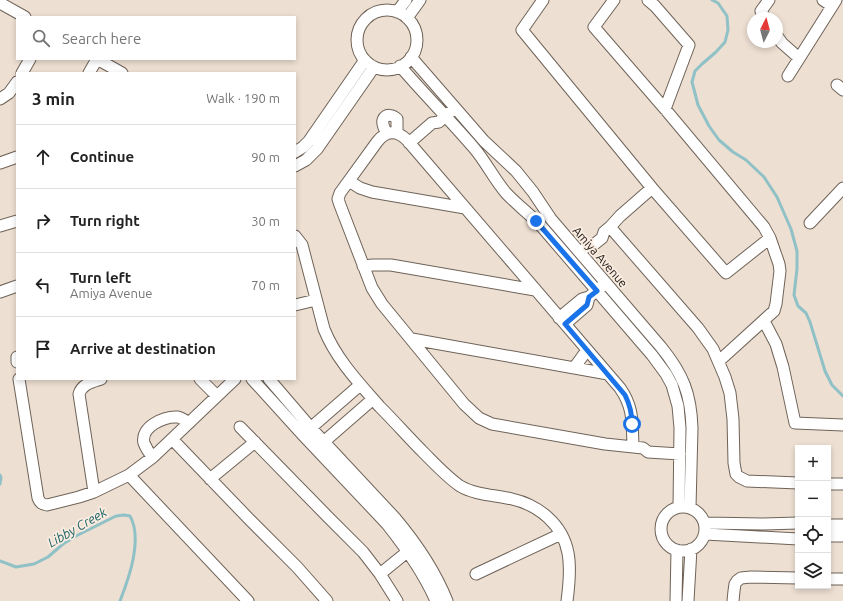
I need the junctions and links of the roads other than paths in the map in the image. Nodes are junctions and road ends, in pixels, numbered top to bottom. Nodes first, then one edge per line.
1 (406, 0) edge
2 (420, 0) edge
3 (543, 0) edge
4 (614, 0) edge
5 (648, 0) edge
6 (768, 0) edge
7 (830, 2) edge
8 (0, 3) edge
9 (762, 12) edge
10 (402, 15) junction
11 (23, 16) edge
12 (783, 44) edge
13 (411, 57) junction
14 (799, 58) junction
15 (29, 60) edge
16 (96, 60) edge
17 (99, 60) edge
18 (370, 63) junction
19 (400, 66) junction
20 (23, 72) edge
21 (90, 72) edge
22 (120, 72) edge
23 (426, 73) junction
24 (788, 76) dead end
25 (414, 83) junction
26 (16, 84) edge
27 (440, 90) junction
28 (0, 99) edge
29 (430, 100) junction
30 (455, 108) junction
31 (665, 109) junction
32 (442, 119) junction
33 (412, 145) junction
34 (296, 151) edge
35 (16, 156) edge
36 (0, 162) edge
37 (296, 165) edge
38 (349, 181) junction
39 (444, 183) junction
40 (652, 188) junction
41 (843, 188) edge
42 (434, 203) junction
43 (465, 208) junction
44 (16, 221) edge
45 (810, 223) dead end
46 (0, 226) edge
47 (607, 230) junction
48 (296, 237) edge
49 (770, 238) junction
50 (583, 250) junction
51 (570, 260) junction
52 (363, 266) junction
53 (515, 266) junction
54 (606, 283) junction
55 (503, 284) junction
56 (16, 286) edge
57 (535, 290) junction
58 (0, 292) edge
59 (593, 294) junction
60 (316, 300) junction
61 (296, 305) edge
62 (562, 321) junction
63 (764, 321) junction
64 (412, 339) junction
65 (441, 344) junction
66 (587, 350) junction
67 (719, 360) junction
68 (431, 363) junction
69 (574, 368) junction
70 (608, 374) junction
71 (19, 380) edge
72 (98, 380) edge
73 (201, 380) edge
74 (234, 380) edge
75 (253, 380) edge
76 (270, 380) edge
77 (360, 385) junction
78 (217, 396) junction
79 (373, 399) junction
80 (189, 423) junction
81 (843, 425) edge
82 (240, 427) dead end
83 (307, 431) junction
84 (172, 439) junction
85 (255, 442) junction
86 (320, 445) junction
87 (638, 447) junction
88 (680, 450) junction
89 (152, 457) junction
90 (129, 475) junction
91 (210, 479) junction
92 (795, 483) edge
93 (831, 484) edge
94 (843, 484) edge
95 (94, 492) junction
96 (684, 507) junction
97 (795, 523) edge
98 (831, 524) edge
99 (843, 525) edge
100 (705, 528) junction
101 (561, 534) junction
102 (831, 536) edge
103 (843, 536) edge
104 (795, 538) edge
105 (412, 548) junction
106 (691, 549) junction
107 (677, 550) junction
108 (380, 574) junction
109 (476, 574) dead end
110 (795, 578) edge
111 (831, 579) edge
112 (843, 579) edge
113 (248, 601) edge
114 (327, 601) edge
115 (397, 601) edge
116 (436, 601) edge
117 (447, 601) edge
118 (567, 601) edge
119 (676, 601) edge
120 (688, 601) edge
121 (733, 601) edge

1 - 10 street
2 - 10 street
3 - 40 street
4 - 31 street
5 - 31 street
6 - 9 street
7 - 14 street
8 - 11 street
10 - 13 street
10 - 18 street
12 - 14 street
13 - 19 street
13 - 23 street, Amiya Avenue
14 - 24 street
15 - 20 street
16 - 21 street
17 - 22 street
18 - 19 street
18 - 34 street
18 - 37 street
19 - 25 street, Amiya Avenue
23 - 25 street
23 - 27 street, Amiya Avenue
25 - 29 street, Amiya Avenue
26 - 28 street
27 - 29 street
27 - 30 street, Amiya Avenue
29 - 32 street, Amiya Avenue
30 - 32 street
30 - 50 street, Amiya Avenue
31 - 49 street
32 - 33 street
32 - 51 street, Amiya Avenue
33 - 38 street
33 - 39 street
35 - 36 street
38 - 42 street
38 - 52 street
39 - 42 street
39 - 43 street
40 - 47 street
40 - 49 street
41 - 45 street
42 - 43 street
43 - 53 street
44 - 46 street
47 - 50 street
47 - 67 street
48 - 60 street
49 - 63 street
50 - 51 street
50 - 54 street, Amiya Avenue
51 - 59 street, Amiya Avenue
52 - 55 street
52 - 64 street
53 - 55 street
53 - 57 street
54 - 59 street
54 - 96 street, Amiya Avenue
55 - 57 street
56 - 58 street
57 - 62 street
59 - 62 street
59 - 88 street, Amiya Avenue
60 - 61 street
60 - 77 street
62 - 66 street
63 - 67 street
63 - 81 street
64 - 65 street
64 - 68 street
65 - 68 street
65 - 69 street
66 - 69 street
66 - 70 street
67 - 92 street
68 - 87 street
69 - 70 street
70 - 87 street
71 - 95 street
72 - 95 street
73 - 78 street
74 - 78 street
75 - 83 street
76 - 83 street
77 - 79 street
77 - 83 street
78 - 80 street
79 - 86 street
79 - 101 street
80 - 84 street
80 - 89 street
82 - 85 street
83 - 86 street
84 - 89 street
84 - 91 street
85 - 91 street
85 - 108 street
86 - 105 street
87 - 88 street
88 - 96 street, Amiya Avenue
89 - 90 street
90 - 95 street
90 - 113 street
91 - 114 street
93 - 94 street
96 - 100 street
96 - 107 street
97 - 100 street
98 - 99 street
100 - 104 street
100 - 106 street
101 - 109 street
101 - 118 street
102 - 103 street
105 - 108 street
105 - 116 street
105 - 117 street
106 - 107 street
106 - 120 street
107 - 119 street
108 - 115 street
110 - 121 street
111 - 112 street

